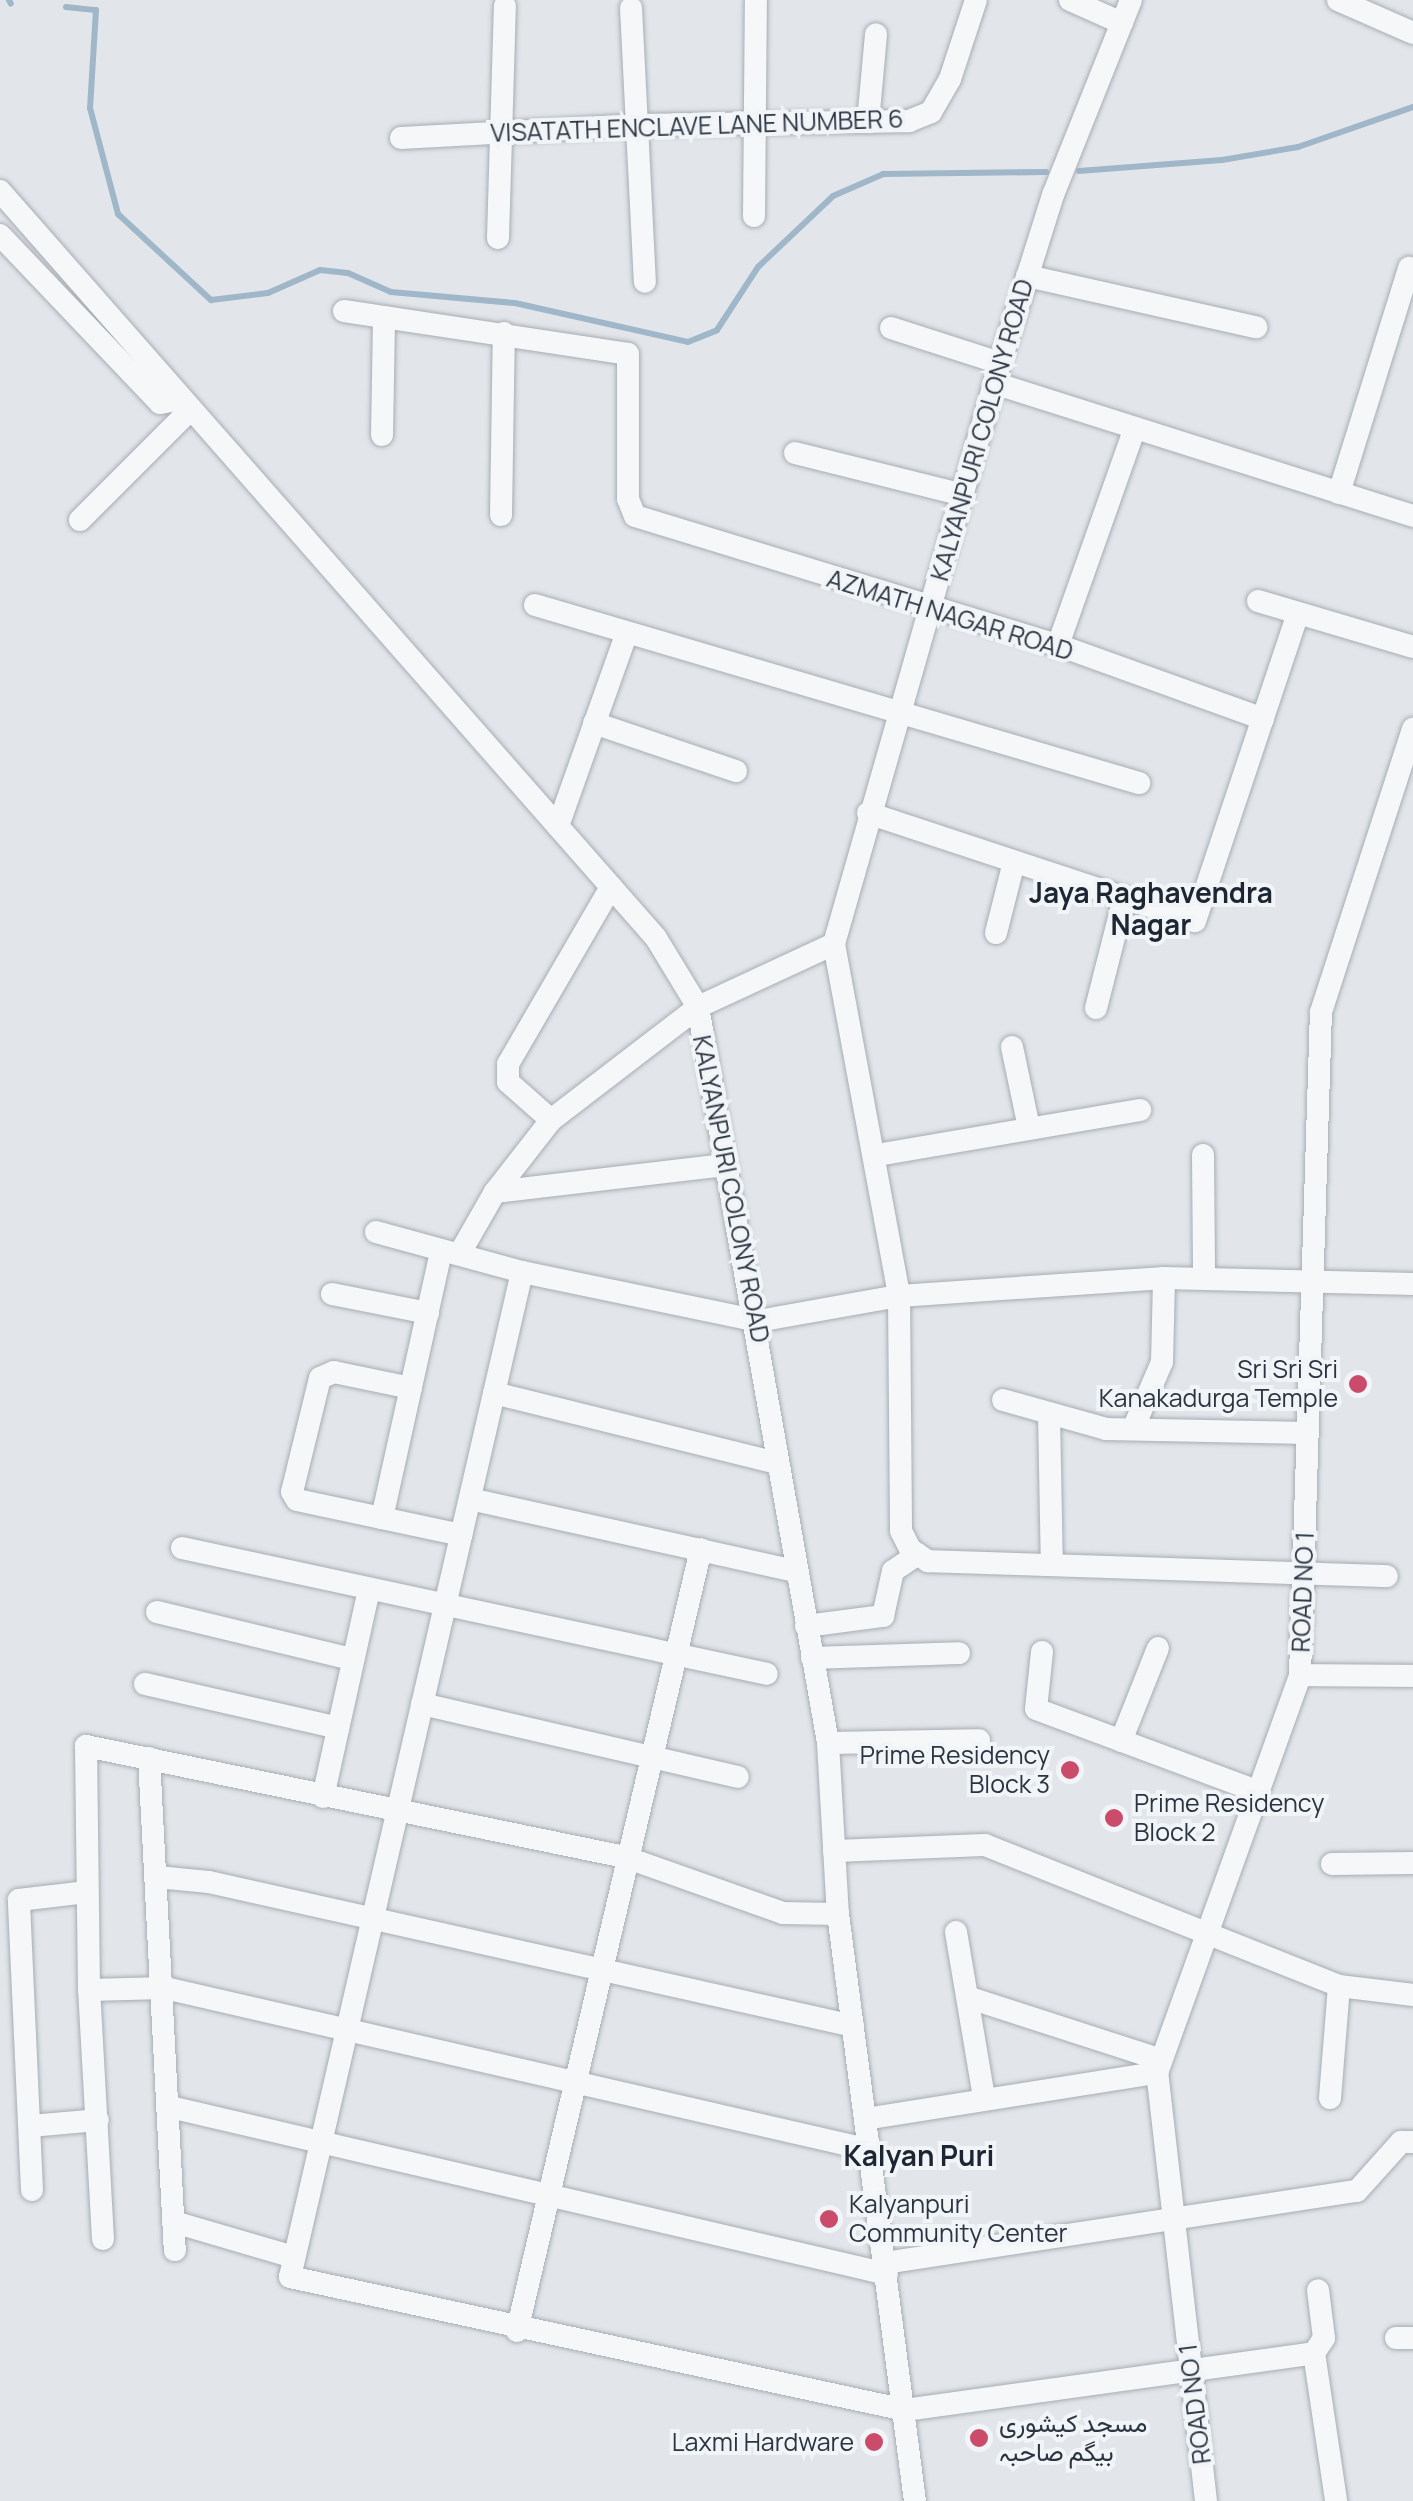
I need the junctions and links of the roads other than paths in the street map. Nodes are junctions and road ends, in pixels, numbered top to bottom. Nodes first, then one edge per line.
1 (756, 0) edge
2 (976, 0) edge
3 (1070, 0) edge
4 (1132, 0) edge
5 (1338, 0) edge
6 (505, 6) dead end
7 (631, 8) dead end
8 (1122, 24) junction
9 (1413, 32) edge
10 (876, 34) dead end
11 (868, 122) junction
12 (639, 125) junction
13 (757, 125) junction
14 (501, 132) junction
15 (401, 138) dead end
16 (0, 191) edge
17 (754, 216) dead end
18 (27, 223) junction
19 (498, 238) dead end
20 (2, 241) edge
21 (1408, 268) dead end
22 (1028, 276) junction
23 (644, 282) dead end
24 (344, 312) dead end
25 (384, 317) junction
26 (1256, 327) dead end
27 (891, 328) dead end
28 (504, 334) junction
29 (997, 373) junction
30 (186, 404) junction
31 (1135, 428) junction
32 (382, 435) dead end
33 (795, 452) dead end
34 (1339, 493) junction
35 (963, 495) junction
36 (501, 515) dead end
37 (1413, 516) edge
38 (80, 520) dead end
39 (1258, 601) dead end
40 (535, 605) dead end
41 (930, 610) junction
42 (1297, 616) junction
43 (626, 635) junction
44 (1058, 645) junction
45 (1413, 647) edge
46 (896, 713) junction
47 (1263, 719) junction
48 (594, 723) junction
49 (1413, 729) edge
50 (736, 771) dead end
51 (1139, 783) dead end
52 (868, 813) junction
53 (558, 826) junction
54 (1014, 862) junction
55 (611, 887) junction
56 (1124, 898) junction
57 (996, 933) dead end
58 (834, 944) junction
59 (698, 1007) junction
60 (1096, 1008) dead end
61 (1012, 1047) dead end
62 (1140, 1110) dead end
63 (551, 1120) junction
64 (1029, 1128) junction
65 (876, 1155) junction
66 (1203, 1155) dead end
67 (724, 1166) junction
68 (495, 1192) junction
69 (376, 1232) dead end
70 (451, 1252) junction
71 (522, 1272) junction
72 (1164, 1278) junction
73 (1204, 1278) junction
74 (1316, 1282) junction
75 (1413, 1284) edge
76 (332, 1294) dead end
77 (899, 1296) junction
78 (428, 1313) junction
79 (758, 1321) junction
80 (411, 1388) junction
81 (494, 1394) junction
82 (1003, 1400) dead end
83 (1049, 1414) junction
84 (1134, 1429) junction
85 (1308, 1433) junction
86 (777, 1463) junction
87 (470, 1499) junction
88 (382, 1518) junction
89 (461, 1535) junction
90 (182, 1548) dead end
91 (701, 1549) junction
92 (918, 1554) junction
93 (1052, 1565) junction
94 (796, 1571) junction
95 (1304, 1572) junction
96 (1387, 1576) dead end
97 (369, 1590) junction
98 (445, 1603) junction
99 (156, 1612) dead end
100 (806, 1626) junction
101 (1158, 1648) dead end
102 (1042, 1652) dead end
103 (959, 1653) dead end
104 (676, 1654) junction
105 (812, 1658) junction
106 (352, 1659) junction
107 (767, 1674) dead end
108 (1300, 1675) junction
109 (1413, 1676) edge
110 (145, 1684) dead end
111 (422, 1704) junction
112 (338, 1728) junction
113 (979, 1740) dead end
114 (1120, 1741) junction
115 (828, 1744) junction
116 (650, 1755) junction
117 (149, 1758) junction
118 (738, 1777) dead end
119 (1256, 1791) junction
120 (323, 1798) junction
121 (396, 1810) junction
122 (834, 1851) junction
123 (625, 1857) junction
124 (1413, 1862) edge
125 (1332, 1864) dead end
126 (157, 1877) junction
127 (86, 1892) junction
128 (838, 1914) junction
129 (372, 1918) junction
130 (956, 1932) dead end
131 (1208, 1932) junction
132 (600, 1970) junction
133 (1340, 1986) junction
134 (165, 1988) junction
135 (90, 1990) junction
136 (1413, 1995) edge
137 (970, 1998) junction
138 (0, 2014) edge
139 (25, 2014) junction
140 (853, 2026) junction
141 (347, 2029) junction
142 (1158, 2066) junction
143 (572, 2081) junction
144 (984, 2098) junction
145 (1330, 2098) dead end
146 (170, 2108) junction
147 (98, 2120) junction
148 (864, 2120) junction
149 (30, 2126) junction
150 (1413, 2142) edge
151 (320, 2145) junction
152 (870, 2150) junction
153 (32, 2190) dead end
154 (549, 2200) junction
155 (1171, 2219) junction
156 (174, 2222) junction
157 (103, 2240) dead end
158 (175, 2250) dead end
159 (294, 2256) junction
160 (886, 2268) junction
161 (1318, 2290) dead end
162 (517, 2330) junction
163 (1314, 2353) junction
164 (1192, 2368) junction
165 (904, 2410) junction
166 (915, 2501) edge
167 (1206, 2501) edge
168 (1336, 2501) edge

1 - 13 street
2 - 11 street, VISATATH ENCLAVE LANE NUMBER 6
3 - 8 street
4 - 8 street, KALYANPURI COLONY ROAD
5 - 9 street
6 - 14 street
7 - 12 street
8 - 22 street, KALYANPURI COLONY ROAD
10 - 11 street
11 - 13 street, VISATATH ENCLAVE LANE NUMBER 6
12 - 13 street, VISATATH ENCLAVE LANE NUMBER 6
12 - 14 street, VISATATH ENCLAVE LANE NUMBER 6
12 - 23 street
13 - 17 street
14 - 15 street, VISATATH ENCLAVE LANE NUMBER 6
14 - 19 street
16 - 18 street
18 - 20 street
18 - 30 street
20 - 30 street
21 - 34 street
22 - 26 street
22 - 29 street, KALYANPURI COLONY ROAD
24 - 25 street
25 - 28 street
25 - 32 street
27 - 29 street
28 - 36 street
28 - 41 street, AZMATH NAGAR ROAD
29 - 31 street
29 - 35 street, KALYANPURI COLONY ROAD
30 - 38 street
30 - 53 street
31 - 34 street
31 - 44 street
33 - 35 street
34 - 37 street
35 - 41 street, KALYANPURI COLONY ROAD
39 - 42 street
40 - 43 street
41 - 44 street, AZMATH NAGAR ROAD
41 - 46 street, KALYANPURI COLONY ROAD
42 - 45 street
42 - 47 street
43 - 46 street
43 - 48 street
44 - 47 street, AZMATH NAGAR ROAD
46 - 51 street
46 - 52 street, KALYANPURI COLONY ROAD
47 - 56 street
48 - 50 street
48 - 53 street
49 - 74 street, ROAD NO 1
52 - 54 street
52 - 58 street, KALYANPURI COLONY ROAD
53 - 55 street
54 - 56 street
54 - 57 street
55 - 59 street
55 - 63 street
56 - 60 street
58 - 59 street, KALYANPURI COLONY ROAD
58 - 65 street
59 - 63 street
59 - 67 street, KALYANPURI COLONY ROAD
61 - 64 street
62 - 64 street
63 - 68 street
64 - 65 street
65 - 77 street
66 - 73 street
67 - 68 street
67 - 79 street, KALYANPURI COLONY ROAD
68 - 70 street
69 - 70 street
70 - 71 street
70 - 78 street
71 - 79 street
71 - 81 street
72 - 73 street
72 - 77 street
72 - 84 street
73 - 74 street
74 - 75 street
74 - 85 street, ROAD NO 1
76 - 78 street
77 - 79 street
77 - 92 street
78 - 80 street
79 - 86 street, KALYANPURI COLONY ROAD
80 - 88 street
80 - 88 street
81 - 86 street
81 - 87 street
82 - 83 street
83 - 84 street
83 - 93 street
84 - 85 street
85 - 95 street, ROAD NO 1
86 - 94 street, KALYANPURI COLONY ROAD
87 - 89 street
87 - 91 street
88 - 89 street
89 - 98 street
90 - 97 street
91 - 94 street
91 - 104 street
92 - 93 street
92 - 100 street
93 - 95 street
94 - 100 street, KALYANPURI COLONY ROAD
95 - 96 street
95 - 108 street, ROAD NO 1
97 - 98 street
97 - 106 street
98 - 104 street
98 - 111 street
99 - 106 street
100 - 105 street, KALYANPURI COLONY ROAD
101 - 114 street
102 - 114 street
103 - 105 street
104 - 107 street
104 - 116 street
105 - 115 street, KALYANPURI COLONY ROAD
106 - 112 street
108 - 109 street
108 - 119 street, ROAD NO 1
110 - 112 street
111 - 116 street
111 - 121 street
112 - 120 street
113 - 115 street
114 - 119 street
115 - 122 street, KALYANPURI COLONY ROAD
116 - 118 street
116 - 123 street
117 - 120 street
117 - 126 street
117 - 127 street
119 - 131 street, ROAD NO 1
120 - 121 street
121 - 123 street
121 - 129 street
122 - 128 street, KALYANPURI COLONY ROAD
122 - 131 street
123 - 128 street
123 - 132 street
124 - 125 street
126 - 129 street
126 - 134 street
127 - 135 street
127 - 139 street
128 - 140 street, KALYANPURI COLONY ROAD
129 - 132 street
129 - 141 street
130 - 137 street
131 - 133 street
131 - 142 street, ROAD NO 1
132 - 140 street
132 - 143 street
133 - 136 street
133 - 145 street
134 - 135 street
134 - 141 street
134 - 146 street
135 - 147 street
137 - 142 street
137 - 144 street
138 - 139 street
139 - 149 street
140 - 148 street, KALYANPURI COLONY ROAD
141 - 143 street
141 - 151 street
142 - 144 street
142 - 155 street, ROAD NO 1
143 - 152 street
143 - 154 street
144 - 148 street
146 - 151 street
146 - 156 street
147 - 149 street
147 - 157 street
148 - 152 street, KALYANPURI COLONY ROAD
149 - 153 street
150 - 155 street
151 - 154 street
151 - 159 street
152 - 160 street, KALYANPURI COLONY ROAD
154 - 160 street
154 - 162 street
155 - 160 street
155 - 164 street, ROAD NO 1
156 - 158 street
156 - 159 street
159 - 162 street
160 - 165 street, KALYANPURI COLONY ROAD
161 - 163 street
162 - 165 street
163 - 164 street
163 - 168 street
164 - 165 street
164 - 167 street, ROAD NO 1
165 - 166 street, KALYANPURI COLONY ROAD

